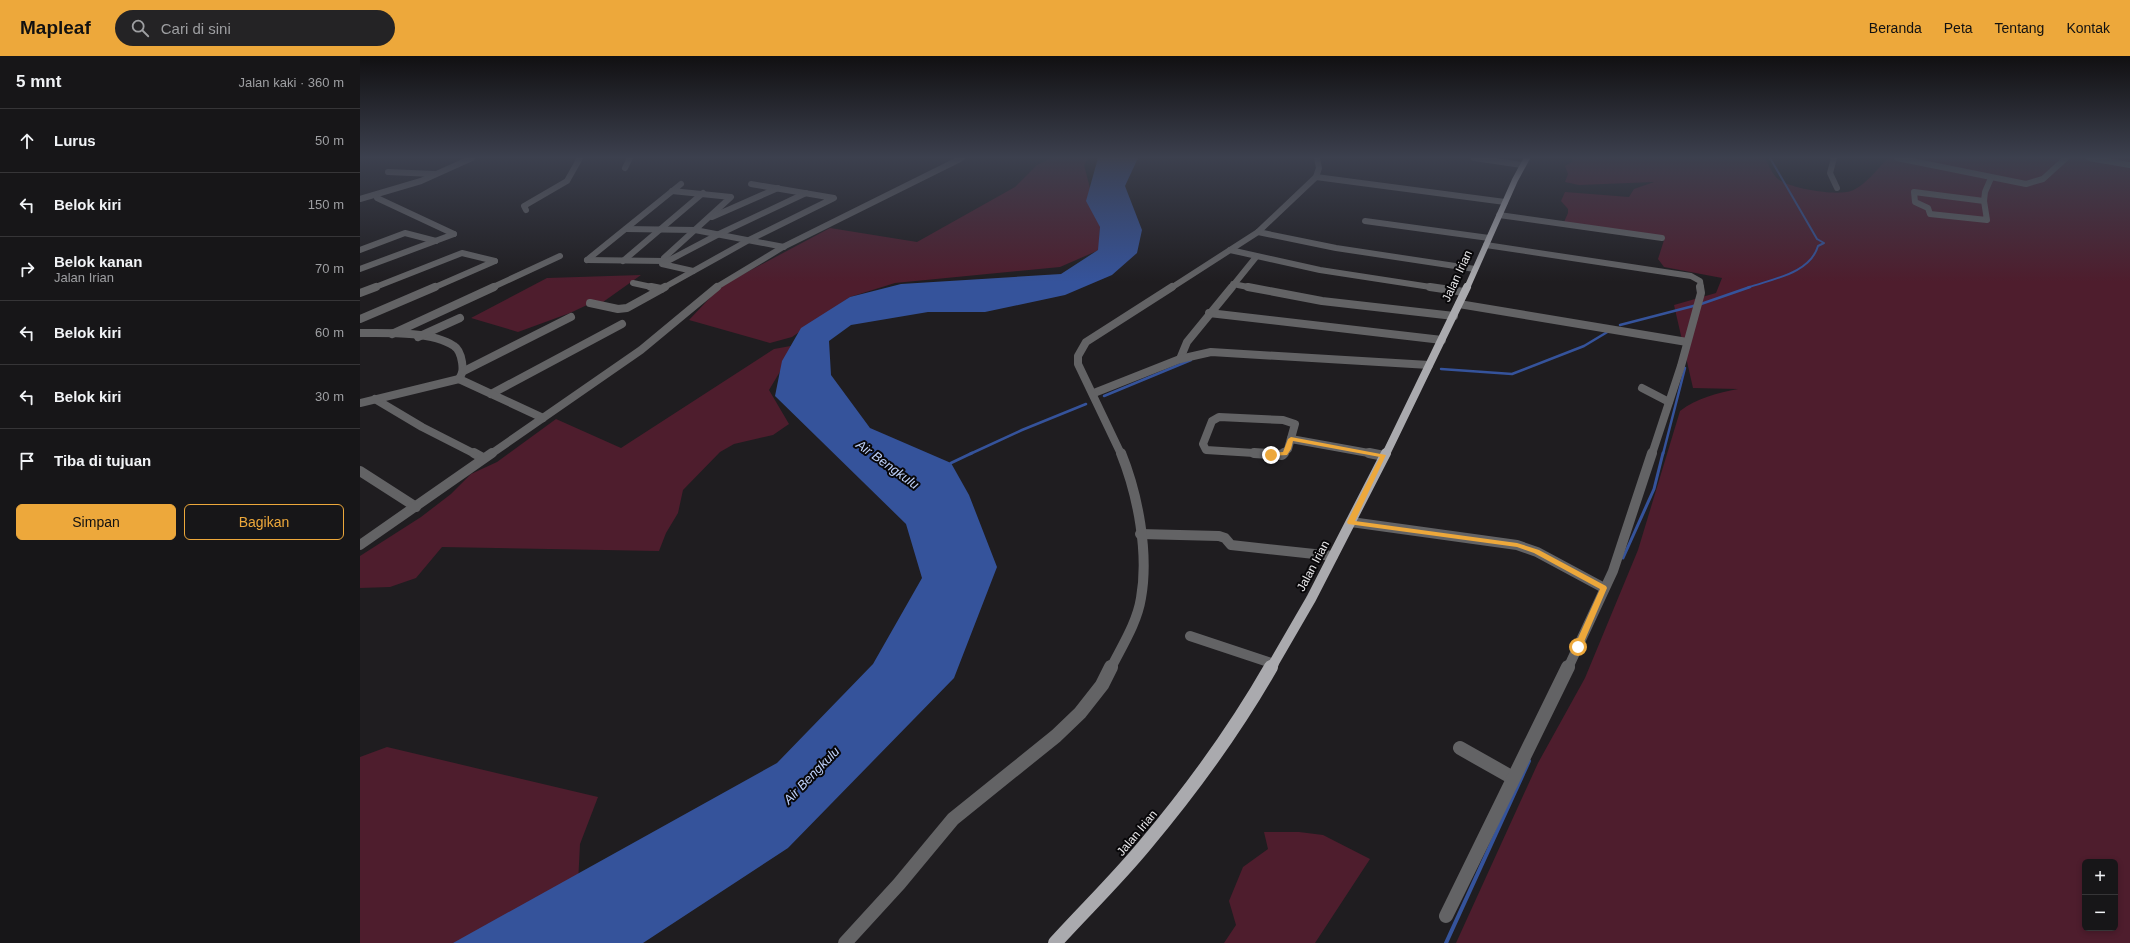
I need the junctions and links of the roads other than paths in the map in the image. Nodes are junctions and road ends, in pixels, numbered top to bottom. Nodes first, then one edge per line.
1 (380, 199) edge
2 (536, 199) edge
3 (662, 199) edge
4 (695, 199) edge
5 (728, 199) edge
6 (754, 199) edge
7 (792, 199) edge
8 (831, 199) edge
9 (879, 199) edge
10 (1292, 199) edge
11 (1485, 199) edge
12 (1915, 199) edge
13 (1973, 199) edge
14 (1985, 201) joint
15 (1505, 202) joint
16 (526, 210) dead end
17 (1499, 215) junction
18 (710, 217) junction
19 (1365, 221) dead end
20 (626, 229) junction
21 (659, 229) junction
22 (695, 230) junction
23 (1258, 232) junction
24 (719, 234) junction
25 (1662, 238) dead end
26 (749, 240) junction
27 (436, 241) junction
28 (1488, 241) junction
29 (784, 247) junction
30 (360, 250) edge
31 (1230, 250) junction
32 (560, 256) dead end
33 (1256, 257) junction
34 (623, 261) junction
35 (663, 261) junction
36 (360, 269) edge
37 (1475, 269) junction
38 (693, 271) junction
39 (633, 283) dead end
40 (1233, 284) junction
41 (661, 289) junction
42 (1464, 292) junction
43 (360, 293) edge
44 (590, 303) dead end
45 (1459, 304) junction
46 (1209, 312) junction
47 (1454, 316) junction
48 (571, 317) dead end
49 (460, 318) dead end
50 (360, 319) edge
51 (622, 324) dead end
52 (360, 333) edge
53 (392, 334) junction
54 (418, 337) junction
55 (1442, 340) junction
56 (1687, 342) junction
57 (1180, 359) junction
58 (1428, 365) junction
59 (464, 371) junction
60 (459, 379) junction
61 (1642, 388) dead end
62 (1094, 393) junction
63 (491, 394) junction
64 (375, 399) junction
65 (1669, 402) junction
66 (360, 403) edge
67 (543, 418) junction
68 (1291, 439) junction
69 (1384, 456) junction
70 (483, 458) junction
71 (360, 471) edge
72 (416, 507) junction
73 (1351, 522) junction
74 (1140, 534) junction
75 (360, 545) edge
76 (1333, 556) junction
77 (1604, 588) junction
78 (1190, 636) dead end
79 (1274, 664) junction
80 (1460, 748) dead end
81 (1513, 778) junction
82 (1446, 916) dead end
83 (846, 943) edge
84 (1056, 943) edge

1 - 27 street
2 - 16 street
3 - 20 street
4 - 21 street
5 - 18 street
6 - 18 street
7 - 24 street
8 - 26 street
9 - 29 street
10 - 23 street
11 - 15 street
12 - 14 street
13 - 14 street
15 - 17 main road, Jalan Irian
17 - 25 street
17 - 28 main road, Jalan Irian
18 - 22 street
19 - 28 street
20 - 21 street
20 - 34 street
21 - 22 street
21 - 34 street
22 - 24 street
22 - 35 street
23 - 31 street
23 - 37 street
24 - 26 street
24 - 35 street
26 - 29 street
26 - 38 street
27 - 30 street
27 - 36 street
28 - 37 main road, Jalan Irian
28 - 56 street
29 - 67 street
31 - 33 street
31 - 62 street
32 - 53 street
33 - 40 street
33 - 42 street
34 - 35 street
35 - 38 street
37 - 42 main road, Jalan Irian
38 - 41 street
39 - 41 street
40 - 46 street
40 - 47 street
41 - 44 street
42 - 45 main road, Jalan Irian
43 - 50 street
45 - 47 main road, Jalan Irian
45 - 56 street
46 - 55 street
46 - 57 street
47 - 55 main road, Jalan Irian
48 - 59 street
49 - 54 street
51 - 63 street
52 - 53 street
53 - 54 street
54 - 59 street
55 - 58 main road, Jalan Irian
56 - 65 street
57 - 58 street
57 - 62 street
58 - 69 main road, Jalan Irian
59 - 60 street
60 - 63 street
60 - 64 street
61 - 65 street
62 - 74 street
63 - 67 street
64 - 66 street
64 - 70 street
65 - 77 street
67 - 70 street
68 - 68 street
68 - 69 street
69 - 73 main road, Jalan Irian
70 - 72 street
71 - 72 street
72 - 75 street
73 - 76 main road, Jalan Irian
73 - 77 street
74 - 76 street
74 - 83 street
76 - 79 main road, Jalan Irian
77 - 81 street
78 - 79 street
79 - 84 main road, Jalan Irian
80 - 81 street
81 - 82 street

